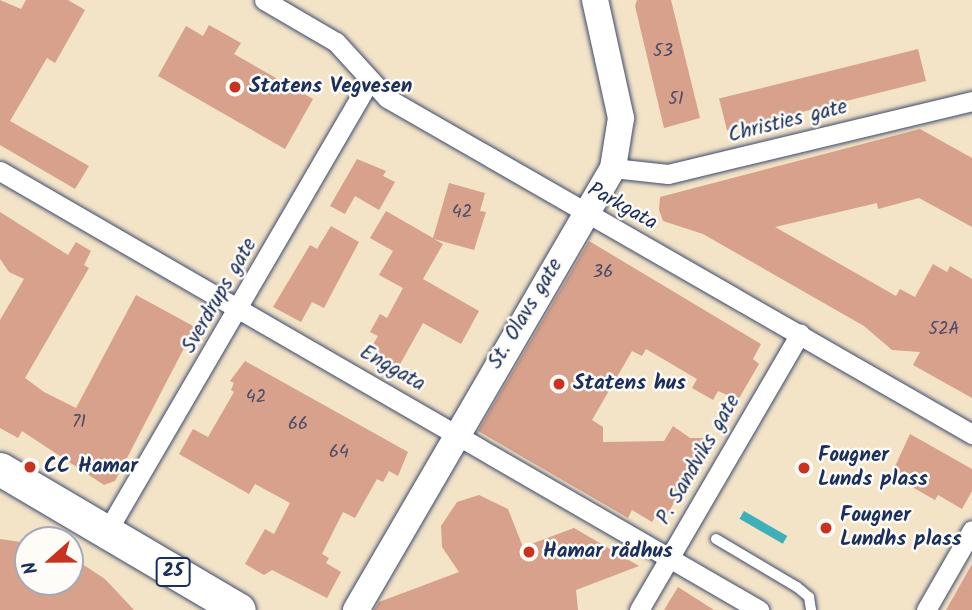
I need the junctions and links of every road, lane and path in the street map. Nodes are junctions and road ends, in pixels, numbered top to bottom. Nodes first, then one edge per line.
1 (264, 0) edge
2 (595, 0) edge
3 (370, 80) junction
4 (972, 101) edge
5 (613, 168) junction
6 (0, 170) edge
7 (586, 213) junction
8 (240, 308) junction
9 (800, 333) junction
10 (456, 433) junction
11 (972, 434) edge
12 (0, 468) edge
13 (972, 530) edge
14 (106, 533) junction
15 (716, 539) dead end
16 (668, 558) junction
17 (239, 610) edge
18 (356, 610) edge
19 (639, 610) edge
20 (760, 610) edge
21 (811, 610) edge
22 (926, 610) edge

1 - 3 street, Parkgata
2 - 5 main road, St. Olavs gate
3 - 7 street, Parkgata
3 - 8 street, Sverdrups gate
4 - 5 street, Christies gate
5 - 7 main road, St. Olavs gate
6 - 8 street, Enggata
7 - 9 street, Parkgata
7 - 10 main road, St. Olavs gate
8 - 10 street, Enggata
8 - 14 street, Sverdrups gate
9 - 11 street, Parkgata
9 - 16 street, P. Sandviks gate
10 - 16 street, Enggata
10 - 18 main road, St. Olavs gate
12 - 14 highway, 25
13 - 22 street
14 - 17 highway, 25
15 - 21 lane
16 - 19 street, P. Sandviks gate
16 - 20 street, Enggata

